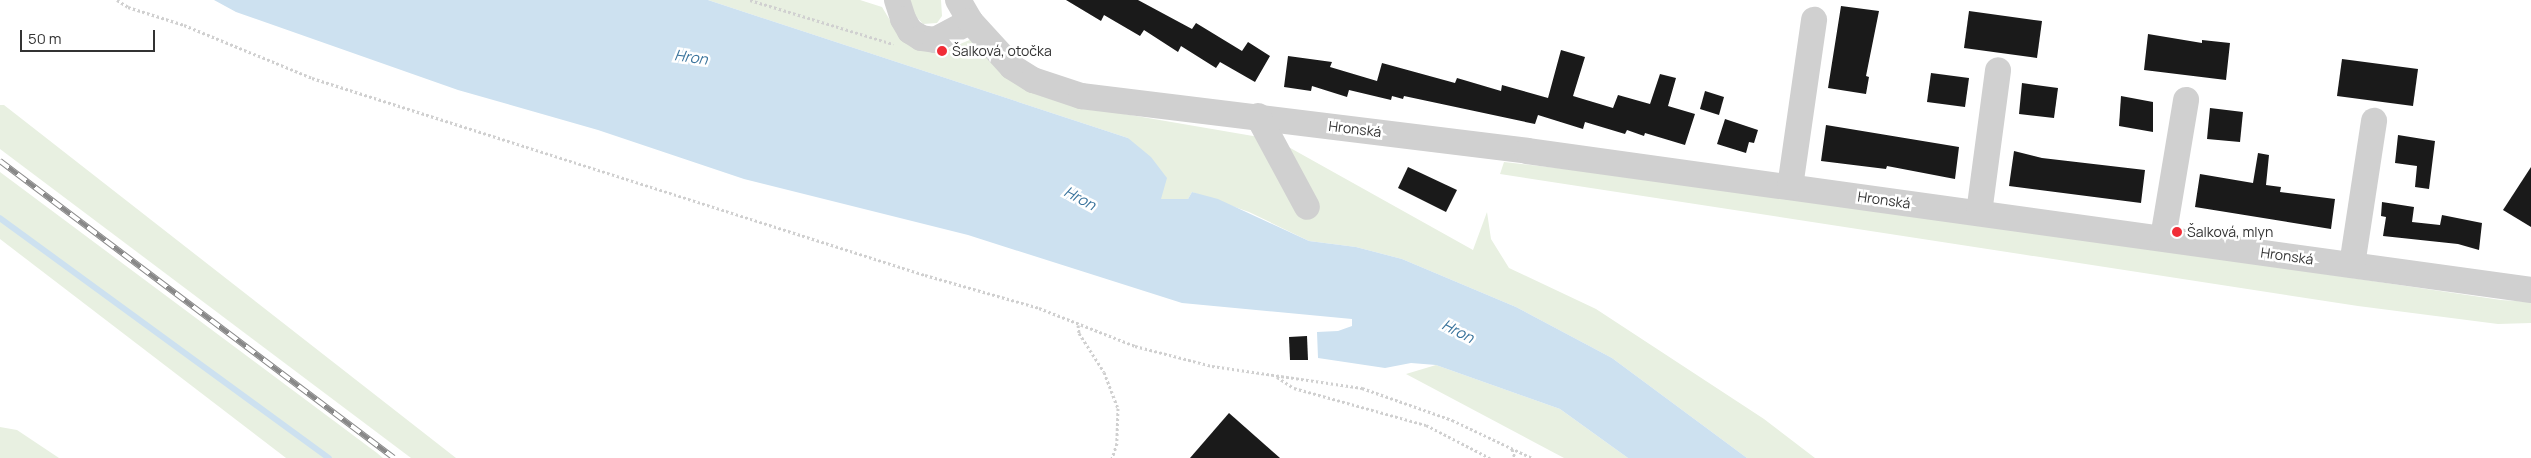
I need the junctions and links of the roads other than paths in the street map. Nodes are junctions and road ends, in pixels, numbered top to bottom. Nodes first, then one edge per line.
1 (898, 0) edge
2 (964, 10) edge
3 (1814, 20) dead end
4 (1998, 70) dead end
5 (2186, 100) dead end
6 (1258, 116) junction
7 (2374, 121) dead end
8 (1790, 186) junction
9 (1307, 207) dead end
10 (1979, 213) junction
11 (2162, 238) junction
12 (2352, 265) junction
13 (2531, 290) edge

1 - 2 street
2 - 6 street, Hronská
3 - 8 street
4 - 10 street
5 - 11 street
6 - 8 street, Hronská
6 - 9 street
7 - 12 street
8 - 10 street, Hronská
10 - 11 street, Hronská
11 - 12 street, Hronská
12 - 13 street, Hronská

